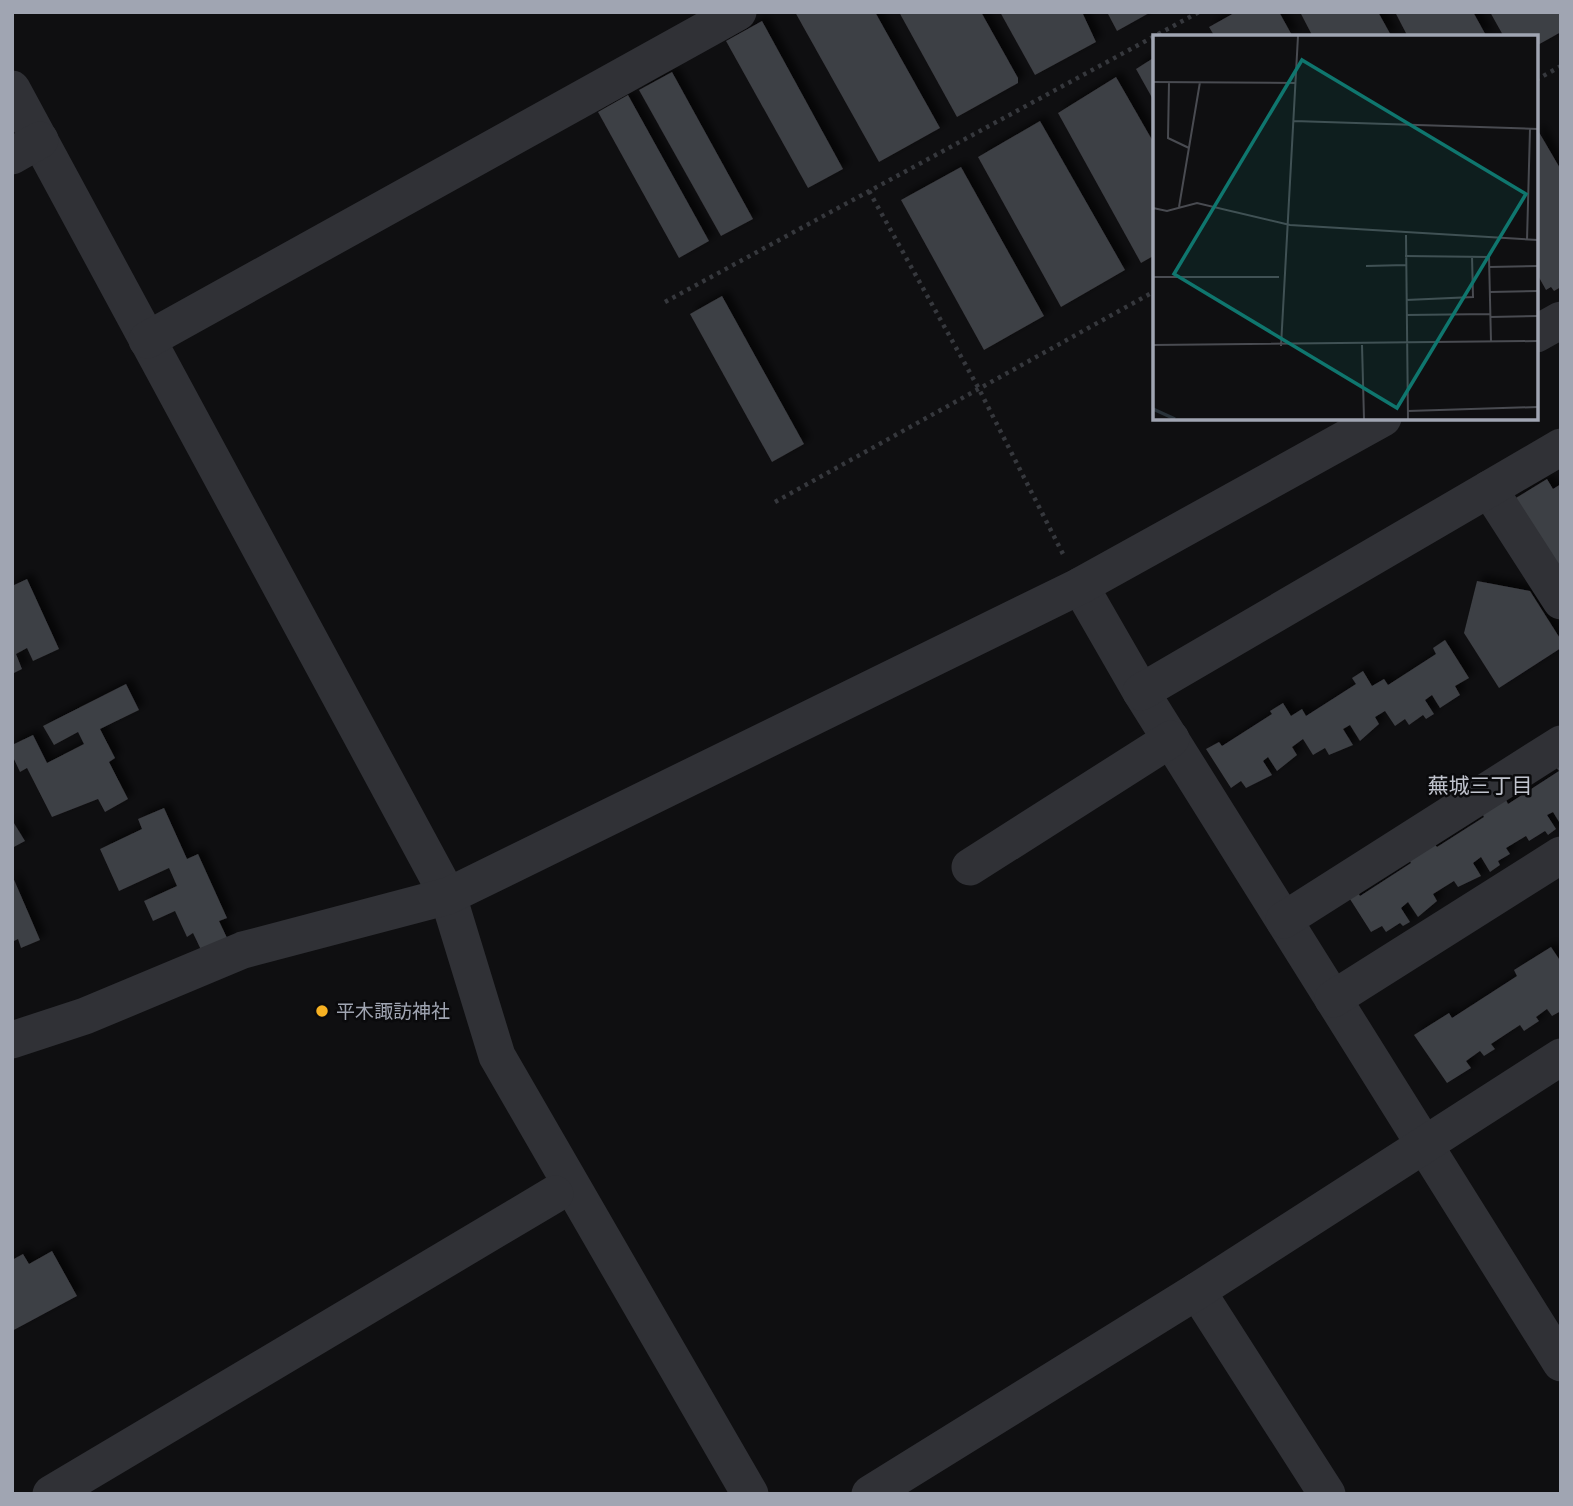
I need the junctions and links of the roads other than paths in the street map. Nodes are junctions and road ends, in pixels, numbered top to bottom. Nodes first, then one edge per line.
1 (738, 12) edge
2 (12, 89) edge
3 (26, 148) edge
4 (1561, 320) edge
5 (1538, 333) edge
6 (147, 340) junction
7 (1379, 420) edge
8 (1561, 447) edge
9 (1489, 489) junction
10 (1080, 586) junction
11 (1561, 601) edge
12 (1142, 692) junction
13 (1171, 739) junction
14 (1561, 744) edge
15 (1561, 855) edge
16 (970, 867) dead end
17 (448, 896) junction
18 (1284, 920) junction
19 (1333, 999) junction
20 (12, 1040) edge
21 (1561, 1057) edge
22 (1423, 1143) junction
23 (555, 1194) dead end
24 (1197, 1291) junction
25 (1561, 1363) edge
26 (51, 1494) edge
27 (750, 1494) edge
28 (870, 1494) edge
29 (1327, 1494) edge

1 - 6 street
2 - 3 street
3 - 6 street
4 - 5 street
6 - 17 street
7 - 10 street
8 - 9 street
9 - 11 street
9 - 12 street
10 - 12 street
10 - 17 street
12 - 13 street
13 - 16 street
13 - 18 street
14 - 18 street
15 - 19 street
17 - 20 street
17 - 27 street
18 - 19 street
19 - 22 street
21 - 22 street
22 - 24 street
22 - 25 street
23 - 26 street
24 - 28 street
24 - 29 street

